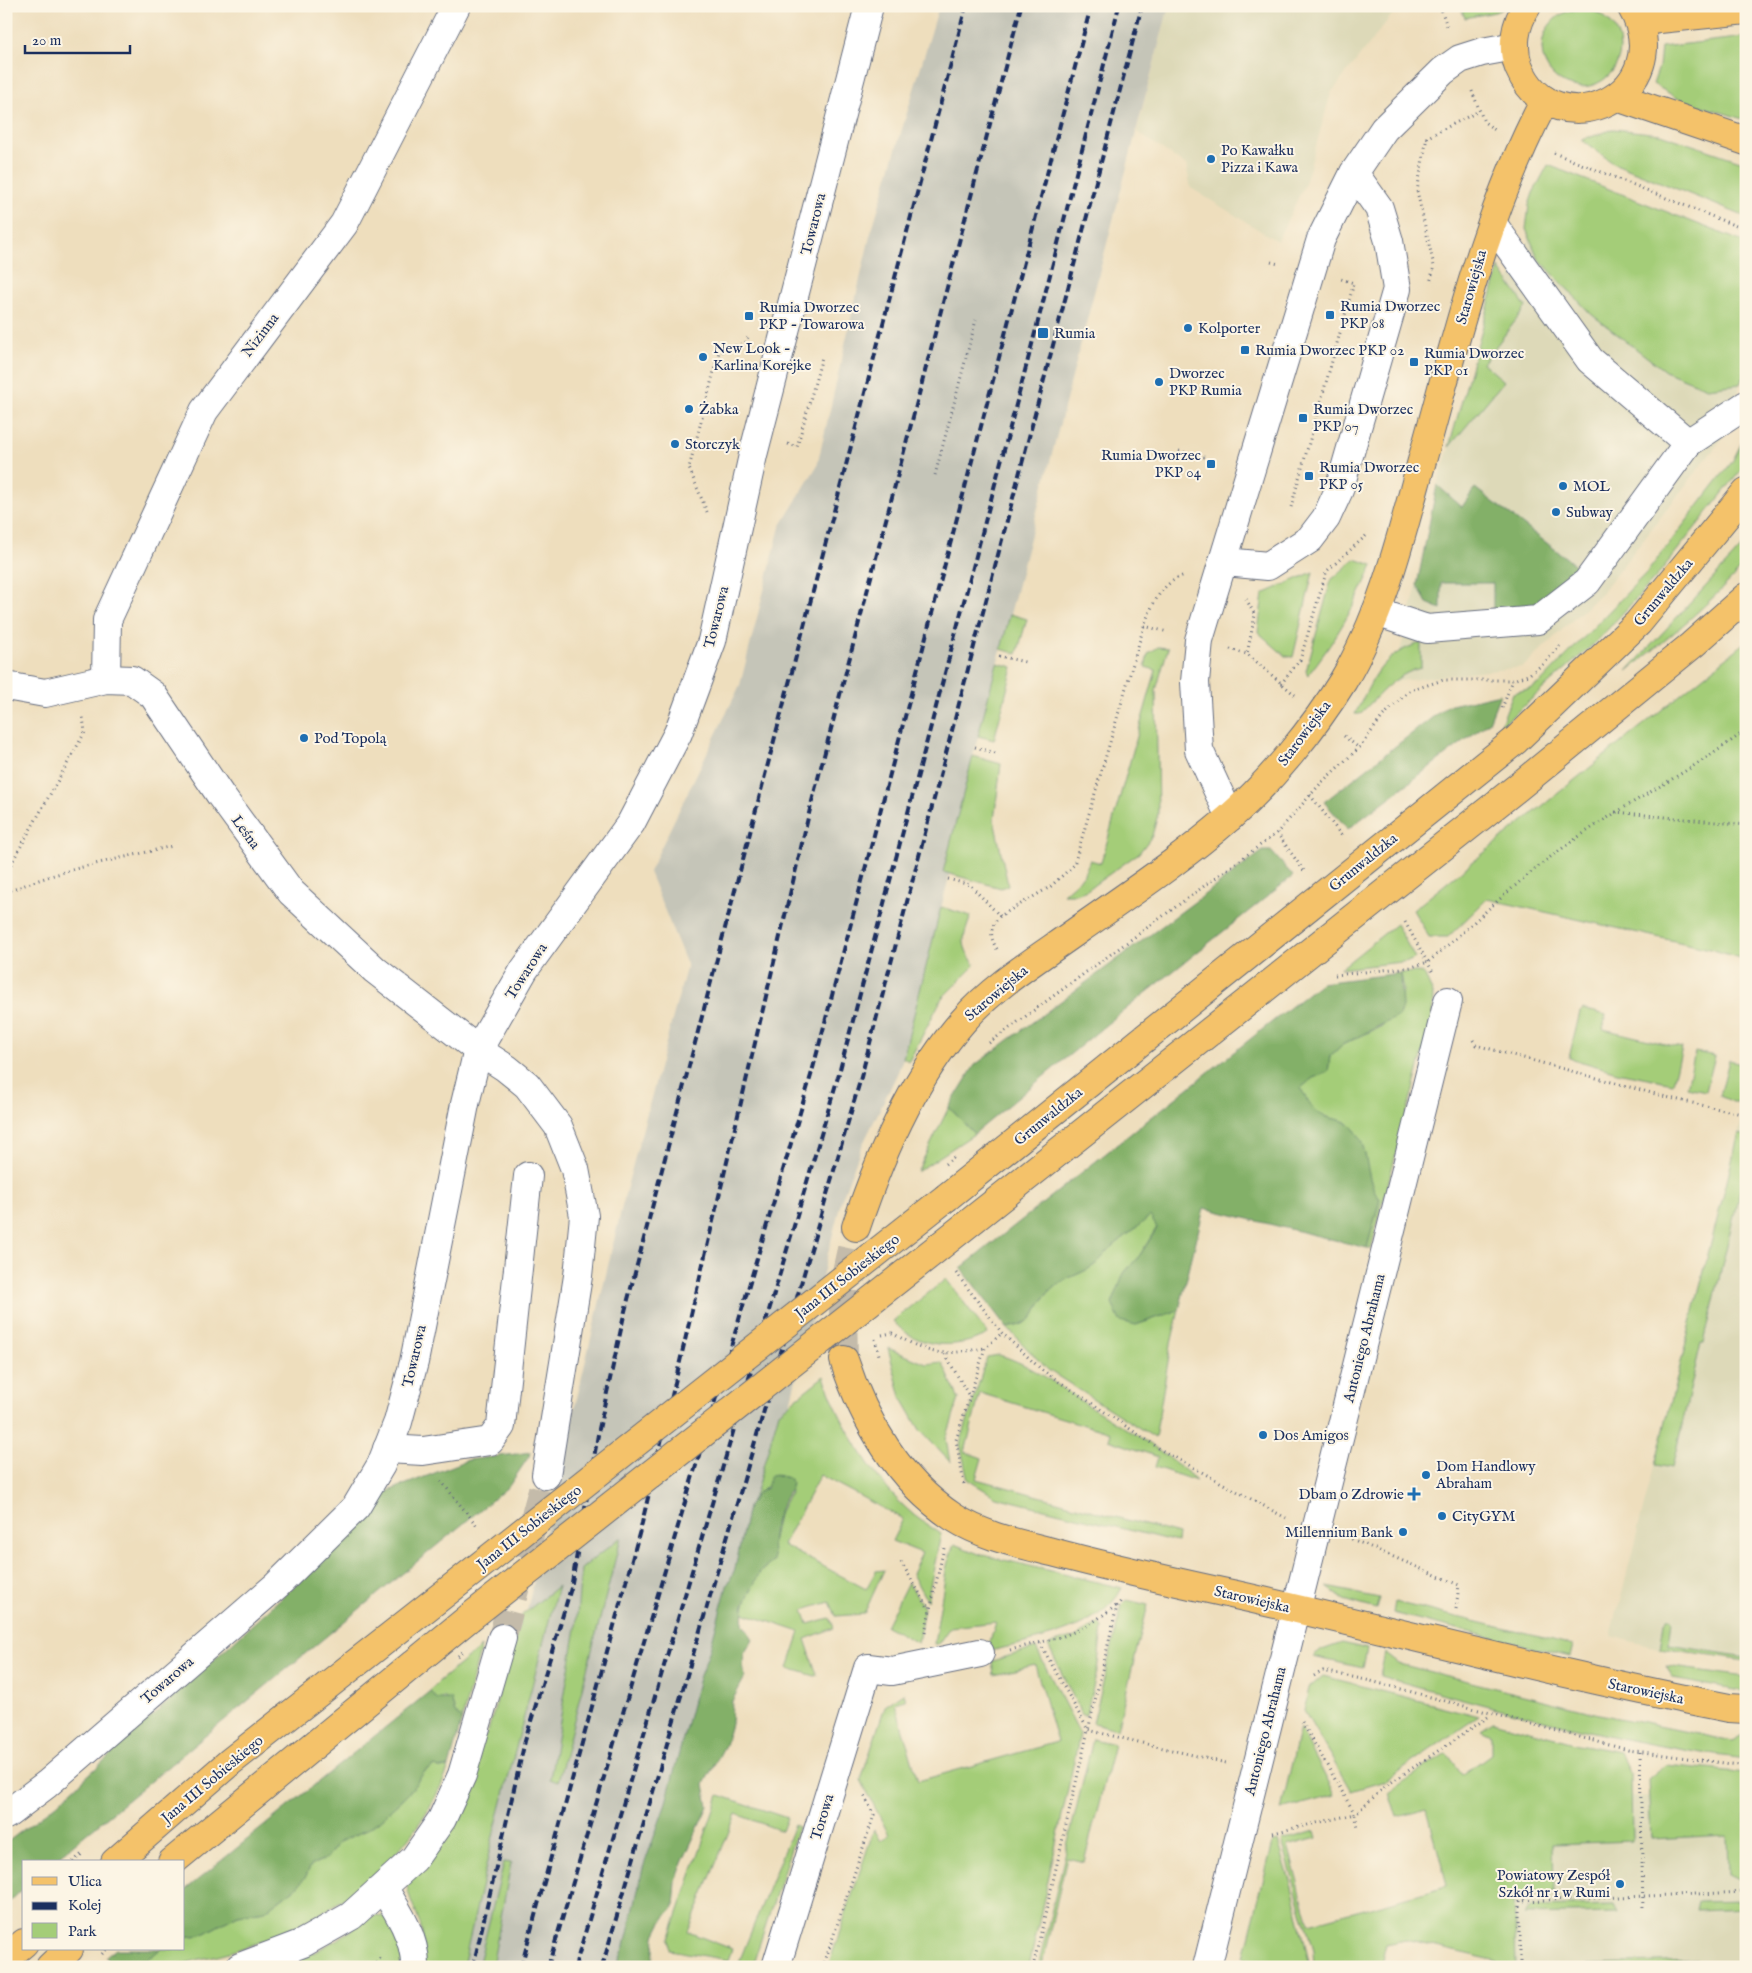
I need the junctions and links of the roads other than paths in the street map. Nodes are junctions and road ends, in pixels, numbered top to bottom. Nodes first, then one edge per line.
1 (456, 6) edge
2 (869, 6) edge
3 (1527, 6) edge
4 (1746, 10) edge
5 (1635, 14) edge
6 (1514, 46) junction
7 (1617, 97) junction
8 (1545, 100) junction
9 (1746, 141) edge
10 (1354, 173) junction
11 (1492, 223) junction
12 (1746, 405) edge
13 (1688, 442) junction
14 (1746, 492) edge
15 (1224, 562) junction
16 (1746, 597) edge
17 (1376, 612) junction
18 (106, 679) junction
19 (6, 686) edge
20 (1230, 817) junction
21 (1448, 1001) road end
22 (478, 1050) junction
23 (528, 1176) dead end
24 (947, 1197) joint
25 (856, 1227) tunnel mouth
26 (844, 1360) tunnel mouth
27 (387, 1449) junction
28 (546, 1475) tunnel mouth
29 (1295, 1608) junction
30 (502, 1638) tunnel mouth
31 (980, 1653) road end
32 (1746, 1709) edge
33 (6, 1816) edge
34 (117, 1860) edge
35 (174, 1860) edge
36 (383, 1888) junction
37 (22, 1944) edge
38 (68, 1950) edge
39 (6, 1958) edge
40 (50, 1967) edge
41 (240, 1967) edge
42 (415, 1967) edge
43 (776, 1967) edge
44 (1207, 1967) edge

1 - 18 street, Nizinna
2 - 22 street, Towarowa
3 - 6 main road
4 - 5 main road
5 - 7 main road
6 - 8 main road
6 - 10 street
7 - 8 main road
7 - 9 main road
8 - 11 main road, Starowiejska
10 - 15 street
10 - 15 street
11 - 13 street
11 - 17 main road, Starowiejska
12 - 13 street
13 - 17 street
14 - 24 main road, Grunwaldzka
15 - 20 street
16 - 35 main road, bridge
17 - 20 main road, Starowiejska
18 - 19 street, Leśna
18 - 22 street, Leśna
20 - 25 main road, Starowiejska
21 - 29 street, Antoniego Abrahama
22 - 27 street, Towarowa
22 - 28 street, Leśna
23 - 27 street
24 - 34 main road, Jana III Sobieskiego, bridge
26 - 29 main road, Starowiejska
27 - 33 street, Towarowa
29 - 32 main road, Starowiejska
29 - 44 street, Antoniego Abrahama
30 - 36 street
31 - 43 street, Torowa
36 - 41 street
36 - 42 street
37 - 39 main road
38 - 40 main road

